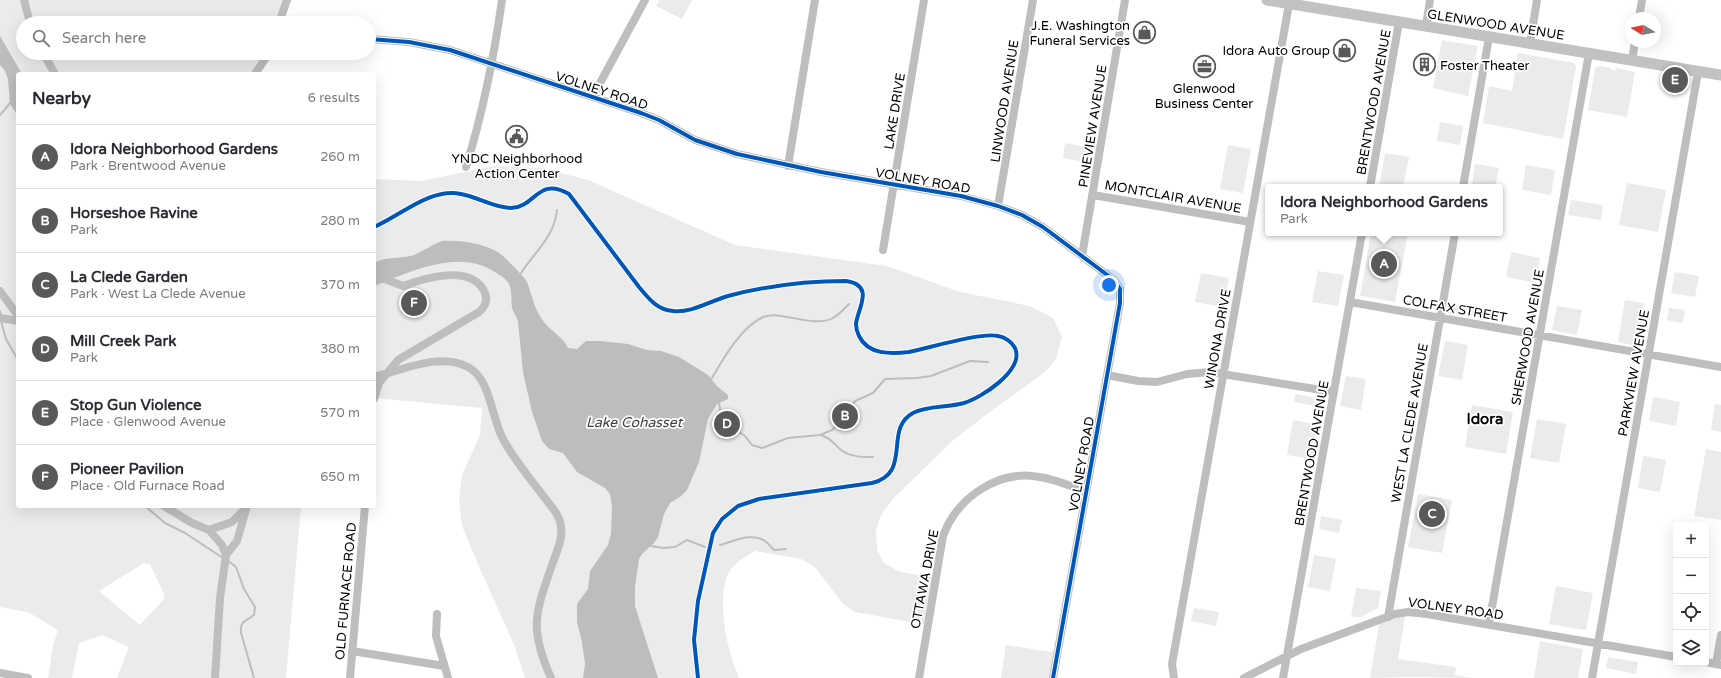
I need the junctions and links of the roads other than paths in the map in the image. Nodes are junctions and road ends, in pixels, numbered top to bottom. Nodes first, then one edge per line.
1 (24, 0) edge
2 (287, 0) edge
3 (502, 0) edge
4 (646, 0) edge
5 (815, 0) edge
6 (924, 0) edge
7 (1033, 0) edge
8 (1125, 0) edge
9 (1267, 0) edge
10 (1430, 0) edge
11 (1537, 0) edge
12 (1642, 0) edge
13 (1289, 4) junction
14 (1321, 4) edge
15 (1640, 12) edge
16 (28, 16) edge
17 (282, 16) edge
18 (1399, 22) junction
19 (1426, 26) junction
20 (1489, 37) junction
21 (376, 40) edge
22 (1530, 43) junction
23 (1634, 48) edge
24 (1589, 53) junction
25 (47, 60) edge
26 (266, 60) edge
27 (1632, 60) junction
28 (492, 63) junction
29 (54, 72) edge
30 (256, 72) edge
31 (1698, 72) junction
32 (1721, 75) edge
33 (593, 96) junction
34 (788, 166) junction
35 (466, 167) dead end
36 (1371, 184) edge
37 (1464, 184) edge
38 (894, 185) junction
39 (1093, 195) junction
40 (998, 206) junction
41 (1250, 222) junction
42 (1361, 236) edge
43 (1454, 236) edge
44 (883, 250) dead end
45 (1082, 256) junction
46 (376, 277) edge
47 (0, 291) edge
48 (1350, 302) junction
49 (0, 318) edge
50 (1440, 318) junction
51 (16, 319) edge
52 (1539, 335) junction
53 (1648, 354) junction
54 (1721, 367) edge
55 (386, 374) junction
56 (1223, 374) junction
57 (1107, 375) junction
58 (376, 376) edge
59 (1334, 392) junction
60 (376, 393) edge
61 (1086, 492) junction
62 (167, 508) edge
63 (246, 508) edge
64 (247, 508) edge
65 (365, 508) edge
66 (209, 530) junction
67 (226, 556) junction
68 (437, 614) dead end
69 (1388, 617) junction
70 (1488, 624) junction
71 (1721, 635) edge
72 (1598, 643) junction
73 (352, 651) junction
74 (1288, 655) junction
75 (1673, 656) edge
76 (1718, 665) edge
77 (444, 666) junction
78 (0, 673) edge
79 (28, 678) edge
80 (215, 678) edge
81 (350, 678) edge
82 (448, 678) edge
83 (551, 678) edge
84 (919, 678) edge
85 (1053, 678) edge
86 (1174, 678) edge
87 (1244, 678) edge
88 (1283, 678) edge
89 (1592, 678) edge

1 - 16 street
2 - 17 street
3 - 28 street
4 - 33 street
5 - 34 street
6 - 38 street, LAKE DRIVE
7 - 40 street, LINWOOD AVENUE
8 - 39 street, PINEVIEW AVENUE
9 - 13 main road, GLENWOOD AVENUE
10 - 19 street
11 - 22 street
12 - 15 street
13 - 14 main road, GLENWOOD AVENUE
13 - 41 street, WINONA DRIVE
14 - 18 main road, GLENWOOD AVENUE
18 - 19 main road, GLENWOOD AVENUE
18 - 36 street, BRENTWOOD AVENUE
19 - 20 main road, GLENWOOD AVENUE
20 - 22 main road, GLENWOOD AVENUE
20 - 37 street
21 - 28 street, VOLNEY ROAD
22 - 24 main road, GLENWOOD AVENUE
23 - 27 street
24 - 27 main road, GLENWOOD AVENUE
24 - 52 street, SHERWOOD AVENUE
25 - 29 street
26 - 30 street
27 - 31 main road, GLENWOOD AVENUE
28 - 33 street, VOLNEY ROAD
28 - 35 street
31 - 32 main road, GLENWOOD AVENUE
31 - 53 street, PARKVIEW AVENUE
33 - 34 street, VOLNEY ROAD
34 - 38 street, VOLNEY ROAD
38 - 40 street, VOLNEY ROAD
38 - 44 street, LAKE DRIVE
39 - 41 street, MONTCLAIR AVENUE
39 - 45 street, PINEVIEW AVENUE
40 - 45 street, VOLNEY ROAD
41 - 56 street, WINONA DRIVE
42 - 48 street, BRENTWOOD AVENUE
43 - 50 street, WEST LA CLEDE AVENUE
45 - 57 street, VOLNEY ROAD
46 - 55 street
47 - 51 street
48 - 50 street, COLFAX STREET
48 - 59 street, BRENTWOOD AVENUE
49 - 51 street
50 - 52 street, COLFAX STREET
50 - 69 street, WEST LA CLEDE AVENUE
52 - 53 street, COLFAX STREET
52 - 70 street, SHERWOOD AVENUE
53 - 54 street, COLFAX STREET
53 - 72 street, PARKVIEW AVENUE
55 - 58 street
55 - 60 street
55 - 83 street
56 - 57 street
56 - 59 street
56 - 86 street, WINONA DRIVE
57 - 61 street, VOLNEY ROAD
59 - 74 street, BRENTWOOD AVENUE
61 - 84 street, OTTAWA DRIVE
61 - 85 street, VOLNEY ROAD
62 - 66 street
63 - 66 street
64 - 67 street
65 - 73 street, OLD FURNACE ROAD
66 - 67 street
67 - 80 street
68 - 77 street
69 - 70 street, VOLNEY ROAD
69 - 74 street, VOLNEY ROAD
70 - 72 street, VOLNEY ROAD
71 - 76 street
72 - 75 street, VOLNEY ROAD
72 - 89 street, PARKVIEW AVENUE
73 - 77 street
73 - 81 street, OLD FURNACE ROAD
74 - 87 street, VOLNEY ROAD
74 - 88 street, BRENTWOOD AVENUE
77 - 82 street
78 - 79 street

